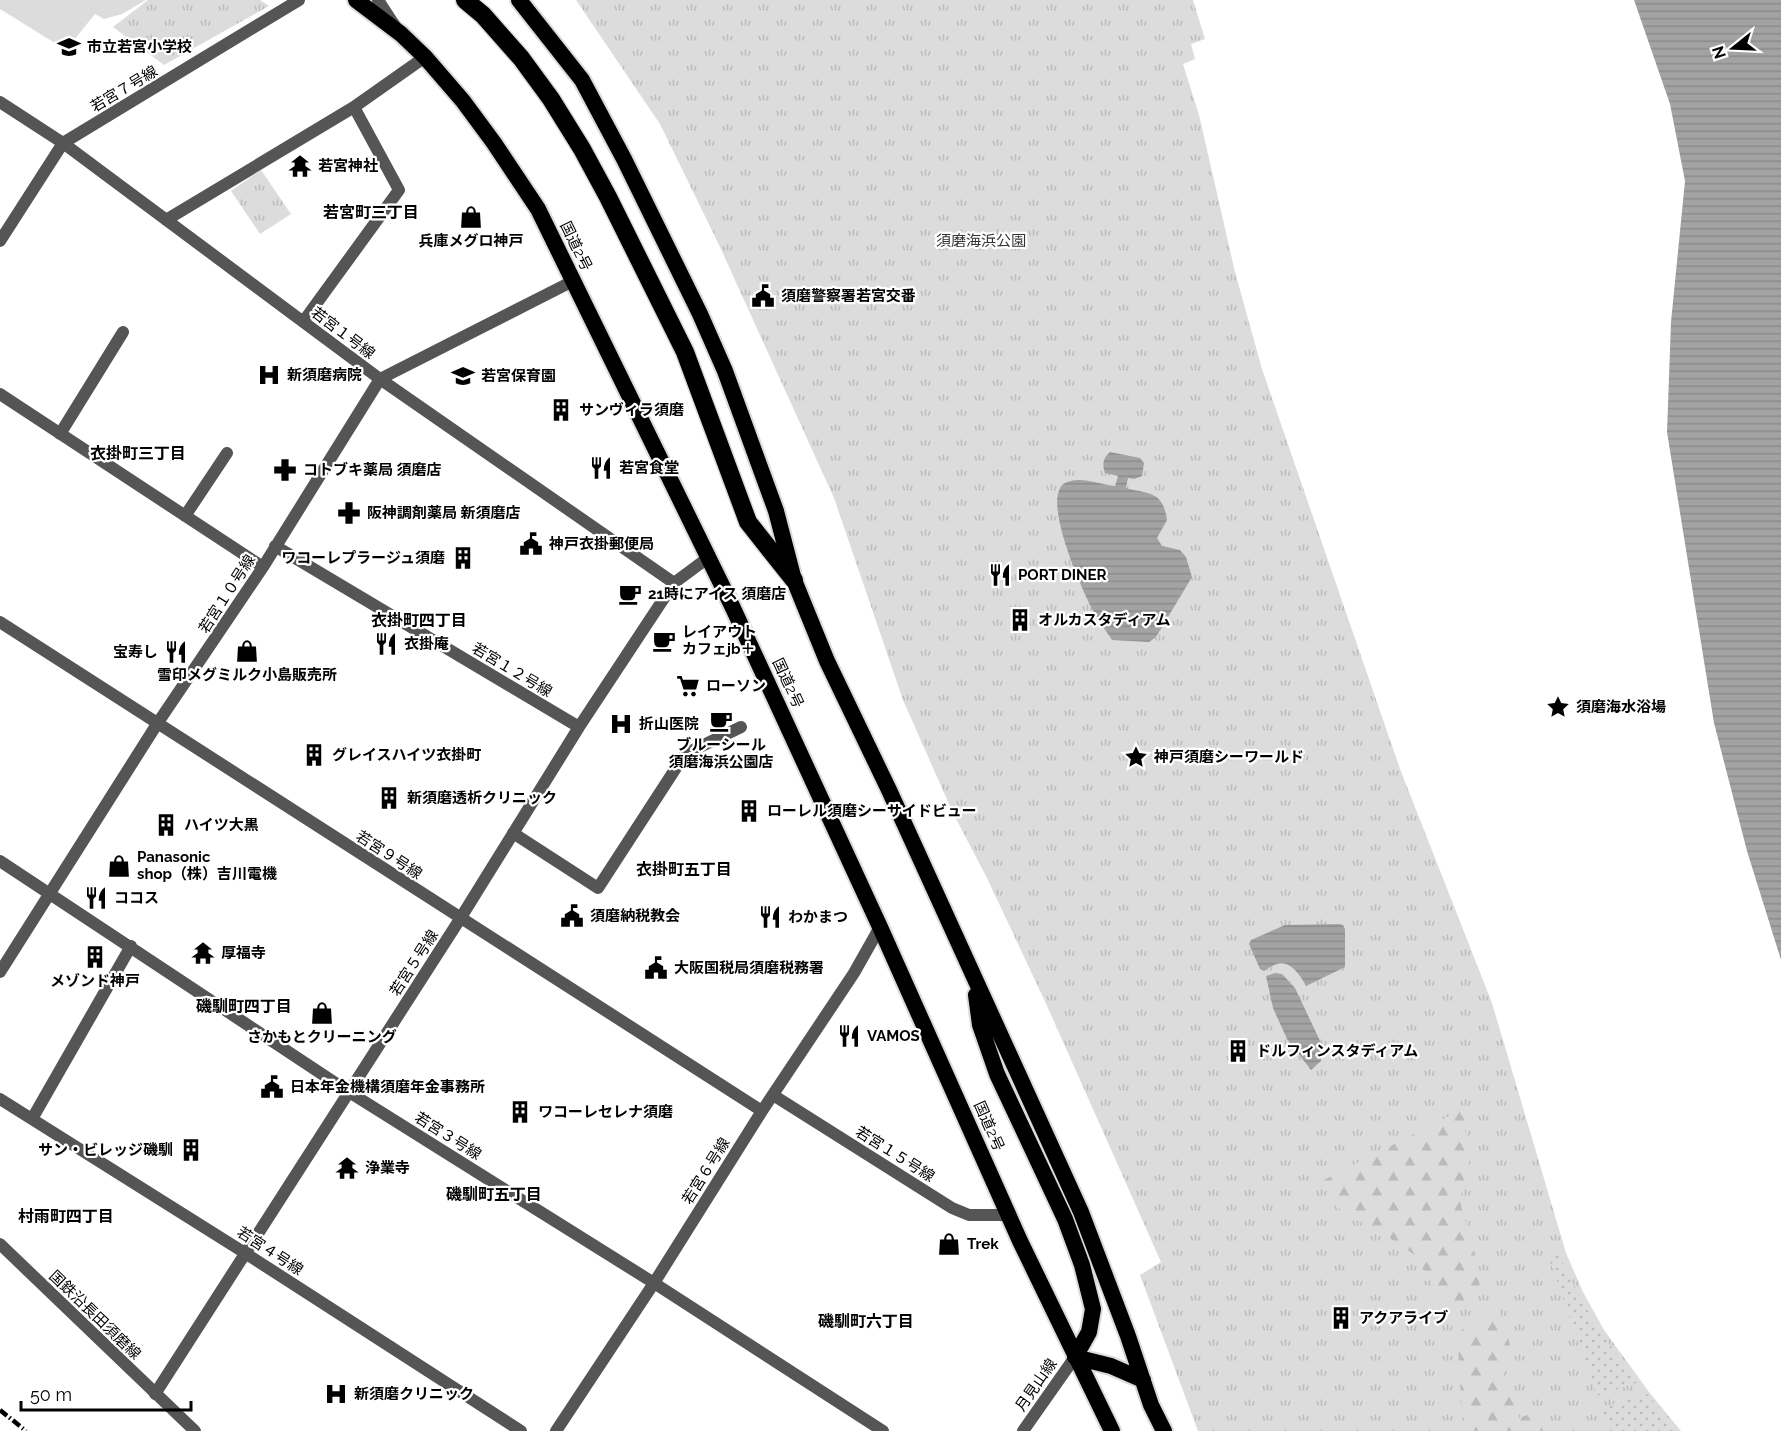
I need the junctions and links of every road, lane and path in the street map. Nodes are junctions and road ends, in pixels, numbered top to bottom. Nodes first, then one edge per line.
1 (299, 0) edge
2 (356, 0) edge
3 (378, 0) edge
4 (465, 0) edge
5 (521, 1) edge
6 (401, 34) junction
7 (425, 57) junction
8 (0, 102) edge
9 (354, 107) junction
10 (63, 143) junction
11 (166, 220) junction
12 (1, 239) edge
13 (573, 281) junction
14 (303, 322) junction
15 (123, 332) dead end
16 (380, 380) junction
17 (0, 394) edge
18 (60, 434) junction
19 (227, 453) dead end
20 (185, 516) junction
21 (275, 546) junction
22 (709, 557) junction
23 (263, 567) junction
24 (794, 580) junction
25 (674, 583) junction
26 (0, 622) edge
27 (157, 724) junction
28 (579, 727) junction
29 (741, 727) dead end
30 (513, 833) junction
31 (0, 861) edge
32 (51, 893) junction
33 (460, 918) junction
34 (880, 927) junction
35 (131, 946) junction
36 (0, 972) edge
37 (973, 975) junction
38 (350, 1092) junction
39 (773, 1095) junction
40 (0, 1099) edge
41 (762, 1111) junction
42 (32, 1119) junction
43 (1009, 1215) junction
44 (0, 1244) edge
45 (245, 1253) junction
46 (654, 1283) junction
47 (1075, 1357) junction
48 (1143, 1380) junction
49 (155, 1394) junction
50 (195, 1431) edge
51 (521, 1431) edge
52 (556, 1431) edge
53 (883, 1431) edge
54 (1023, 1431) edge
55 (1112, 1431) edge
56 (1164, 1431) edge

1 - 10 street, 若宮７号線
2 - 6 highway, 国道2号
3 - 6 street
4 - 24 highway
5 - 24 highway
6 - 7 highway, 国道2号
7 - 9 street
7 - 13 highway, 国道2号
8 - 10 street, 若宮１号線
9 - 11 street
9 - 14 street
10 - 11 street, 若宮１号線
10 - 12 street, 若宮７号線
11 - 14 street, 若宮１号線
13 - 16 street
13 - 22 highway, 国道2号
14 - 16 street, 若宮１号線
15 - 18 street
16 - 21 street, 若宮１０号線
16 - 25 street, 若宮１号線
17 - 18 street
18 - 20 street
19 - 20 street
20 - 23 street
21 - 23 street, 若宮１０号線
21 - 28 street, 若宮１２号線
22 - 25 street, 若宮５号線
22 - 34 highway, 国道2号
23 - 27 street, 若宮１０号線
24 - 37 highway
25 - 28 street, 若宮５号線
26 - 27 street, 若宮９号線
27 - 32 street, 若宮１０号線
27 - 33 street, 若宮９号線
28 - 30 street, 若宮５号線
29 - 30 street
30 - 33 street, 若宮５号線
31 - 32 street, 若宮３号線
32 - 35 street, 若宮３号線
32 - 36 street, 若宮１０号線
33 - 38 street, 若宮５号線
33 - 41 street, 若宮９号線
34 - 39 street, 若宮６号線
34 - 43 highway, 国道2号
35 - 38 street, 若宮３号線
35 - 42 street
37 - 47 highway
37 - 48 highway
38 - 45 street, 若宮５号線
38 - 46 street, 若宮３号線
39 - 41 street, 若宮６号線
39 - 43 street, 若宮１５号線
40 - 42 street, 若宮４号線
41 - 46 street, 若宮６号線
42 - 45 street, 若宮４号線
43 - 47 highway, 国道2号
44 - 49 street, 国鉄沿長田須磨線
45 - 49 street, 若宮５号線
45 - 51 street, 若宮４号線
46 - 52 street, 若宮６号線
46 - 53 street, 若宮３号線
47 - 48 highway
47 - 54 street, 月見山線
47 - 55 highway, 国道2号
48 - 56 highway
49 - 50 street, 国鉄沿長田須磨線

